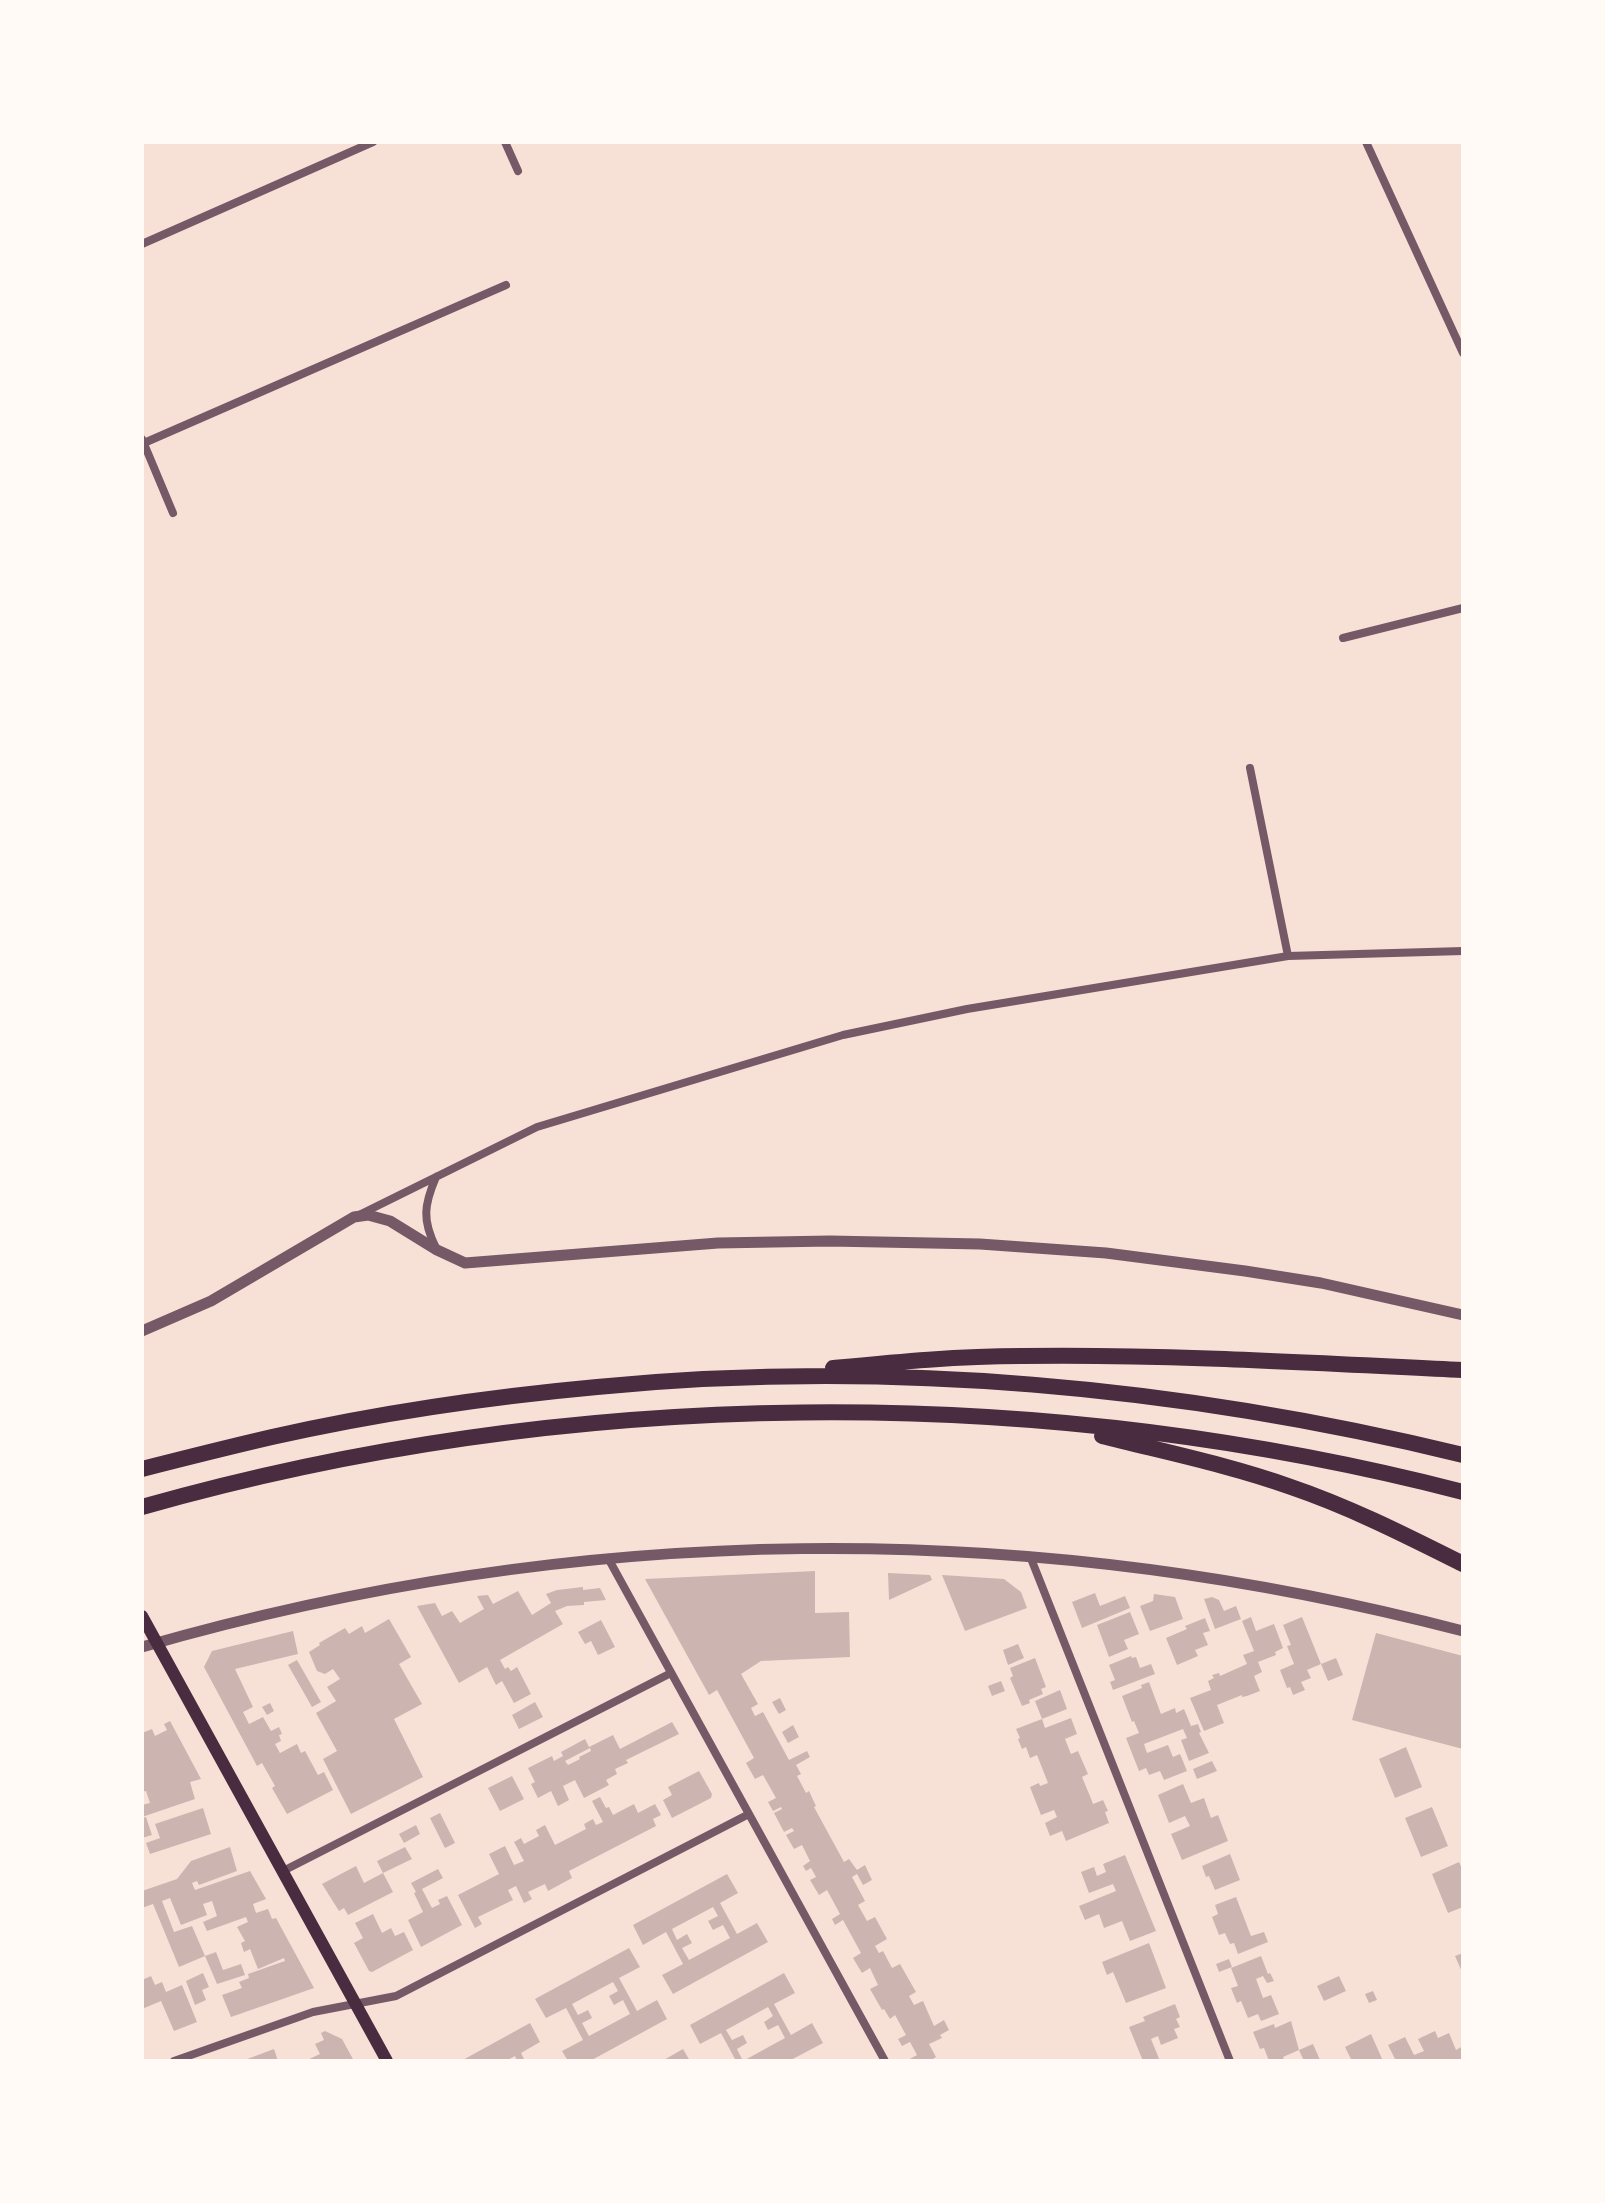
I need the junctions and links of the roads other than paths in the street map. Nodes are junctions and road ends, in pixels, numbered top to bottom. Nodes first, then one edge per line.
1 (373, 142) edge
2 (505, 142) edge
3 (1366, 142) edge
4 (518, 171) dead end
5 (142, 244) edge
6 (506, 285) dead end
7 (1463, 353) edge
8 (143, 441) edge
9 (173, 513) dead end
10 (1463, 608) edge
11 (1343, 638) dead end
12 (1250, 768) dead end
13 (1463, 951) edge
14 (1288, 956) junction
15 (436, 1176) junction
16 (354, 1217) junction
17 (437, 1250) junction
18 (1463, 1315) edge
19 (142, 1331) edge
20 (1463, 1370) edge
21 (725, 1378) junction
22 (1054, 1423) junction
23 (1463, 1455) edge
24 (142, 1469) edge
25 (1463, 1492) edge
26 (143, 1507) edge
27 (1030, 1555) junction
28 (608, 1558) junction
29 (1463, 1564) edge
30 (142, 1616) edge
31 (1463, 1631) edge
32 (157, 1642) junction
33 (142, 1647) edge
34 (671, 1673) junction
35 (749, 1814) junction
36 (283, 1871) junction
37 (356, 2004) junction
38 (174, 2061) edge
39 (387, 2061) edge
40 (885, 2061) edge
41 (1230, 2061) edge

1 - 5 street
2 - 4 street
3 - 7 street
6 - 8 street
8 - 9 street
10 - 11 street
12 - 14 street
13 - 14 street
14 - 15 street
15 - 16 street
15 - 17 street
16 - 17 street
16 - 19 street
17 - 18 street
20 - 21 highway
21 - 23 highway
21 - 24 highway
22 - 25 highway
22 - 26 highway
22 - 29 highway
27 - 28 street
27 - 31 street
27 - 41 street
28 - 32 street
28 - 34 street
30 - 32 main road
32 - 33 street
32 - 36 main road
34 - 35 street
34 - 36 street
35 - 37 street
35 - 40 street
36 - 37 main road
37 - 38 street
37 - 39 main road

